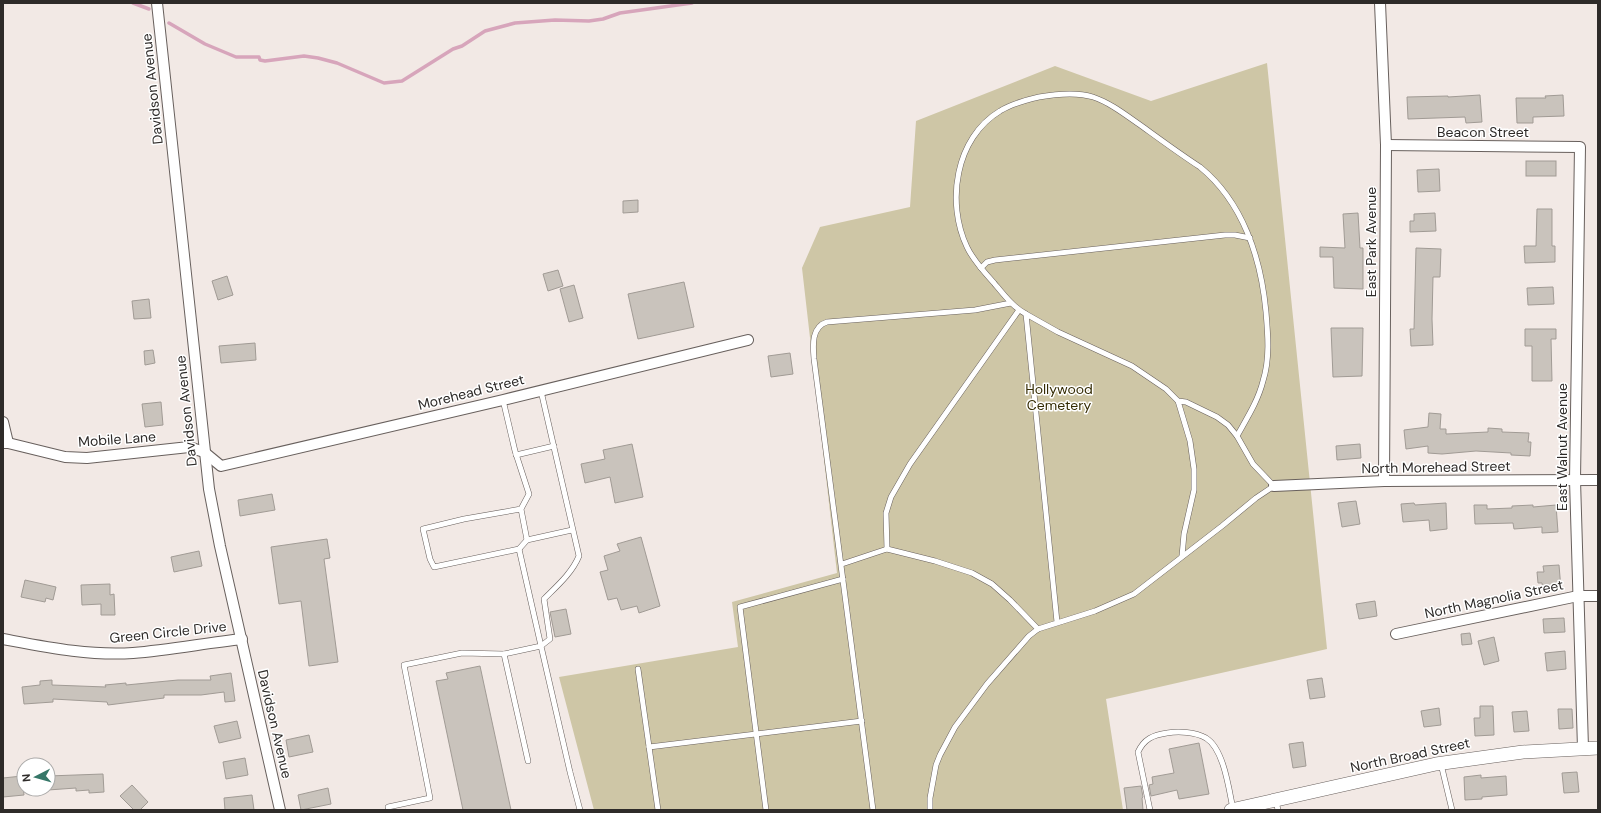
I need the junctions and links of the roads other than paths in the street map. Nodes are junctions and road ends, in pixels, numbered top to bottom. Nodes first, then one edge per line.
1 (157, 3) edge
2 (1380, 3) edge
3 (1386, 145) junction
4 (1580, 147) joint
5 (1250, 238) junction
6 (981, 268) junction
7 (1011, 303) junction
8 (1019, 310) junction
9 (1026, 314) junction
10 (748, 340) dead end
11 (541, 390) junction
12 (503, 400) junction
13 (1178, 401) junction
14 (3, 422) edge
15 (1237, 436) junction
16 (6, 443) edge
17 (554, 446) junction
18 (204, 452) junction
19 (516, 455) junction
20 (1575, 480) junction
21 (1598, 480) edge
22 (1384, 481) junction
23 (1274, 486) junction
24 (521, 508) junction
25 (572, 530) junction
26 (527, 540) junction
27 (520, 549) junction
28 (887, 549) junction
29 (1182, 556) junction
30 (842, 564) junction
31 (843, 579) junction
32 (1578, 596) junction
33 (1598, 596) edge
34 (1057, 622) junction
35 (1038, 629) junction
36 (1396, 634) dead end
37 (3, 639) edge
38 (242, 639) junction
39 (541, 646) junction
40 (504, 654) junction
41 (638, 670) dead end
42 (862, 721) junction
43 (757, 733) junction
44 (649, 747) junction
45 (1583, 748) junction
46 (1598, 748) edge
47 (528, 761) dead end
48 (1441, 763) junction
49 (1277, 805) edge
50 (280, 810) edge
51 (388, 810) edge
52 (580, 810) edge
53 (658, 810) edge
54 (766, 810) edge
55 (874, 810) edge
56 (930, 810) edge
57 (1150, 810) edge
58 (1232, 810) edge
59 (1452, 810) edge

1 - 18 street, Davidson Avenue
2 - 3 street, East Park Avenue
3 - 4 street, Beacon Street
3 - 22 street, East Park Avenue
4 - 20 street, East Walnut Avenue
5 - 6 lane
5 - 6 lane
5 - 15 lane
6 - 7 lane
7 - 8 lane
7 - 30 lane
8 - 9 lane
8 - 28 lane
9 - 13 lane
9 - 34 lane
10 - 11 street, Morehead Street
11 - 12 street, Morehead Street
11 - 17 lane
12 - 18 street, Morehead Street
12 - 19 lane
13 - 15 lane
13 - 29 lane
14 - 16 street, Mobile Lane
15 - 23 lane
16 - 18 street, Mobile Lane
17 - 19 lane
17 - 25 lane
18 - 38 street, Davidson Avenue
19 - 24 lane
20 - 21 street, North Morehead Street
20 - 22 street, North Morehead Street
20 - 32 street, East Walnut Avenue
22 - 23 street, North Morehead Street
23 - 29 lane
24 - 26 lane
24 - 27 lane
25 - 26 lane
25 - 39 lane
26 - 27 lane
27 - 39 lane
28 - 30 lane
28 - 35 lane
29 - 34 lane
30 - 31 lane
31 - 42 lane
31 - 43 lane
32 - 33 street, North Magnolia Street
32 - 36 street, North Magnolia Street
32 - 45 street, East Walnut Avenue
34 - 35 lane
35 - 56 lane
37 - 38 street, Green Circle Drive
38 - 50 street, Davidson Avenue
39 - 40 lane
39 - 52 lane
40 - 47 lane
40 - 51 lane
41 - 44 lane
42 - 43 lane
42 - 55 lane
43 - 44 lane
43 - 54 lane
44 - 53 lane
45 - 46 street, North Broad Street
45 - 48 street, North Broad Street
48 - 49 street, North Broad Street
48 - 59 lane
49 - 58 street, North Broad Street
57 - 58 lane

